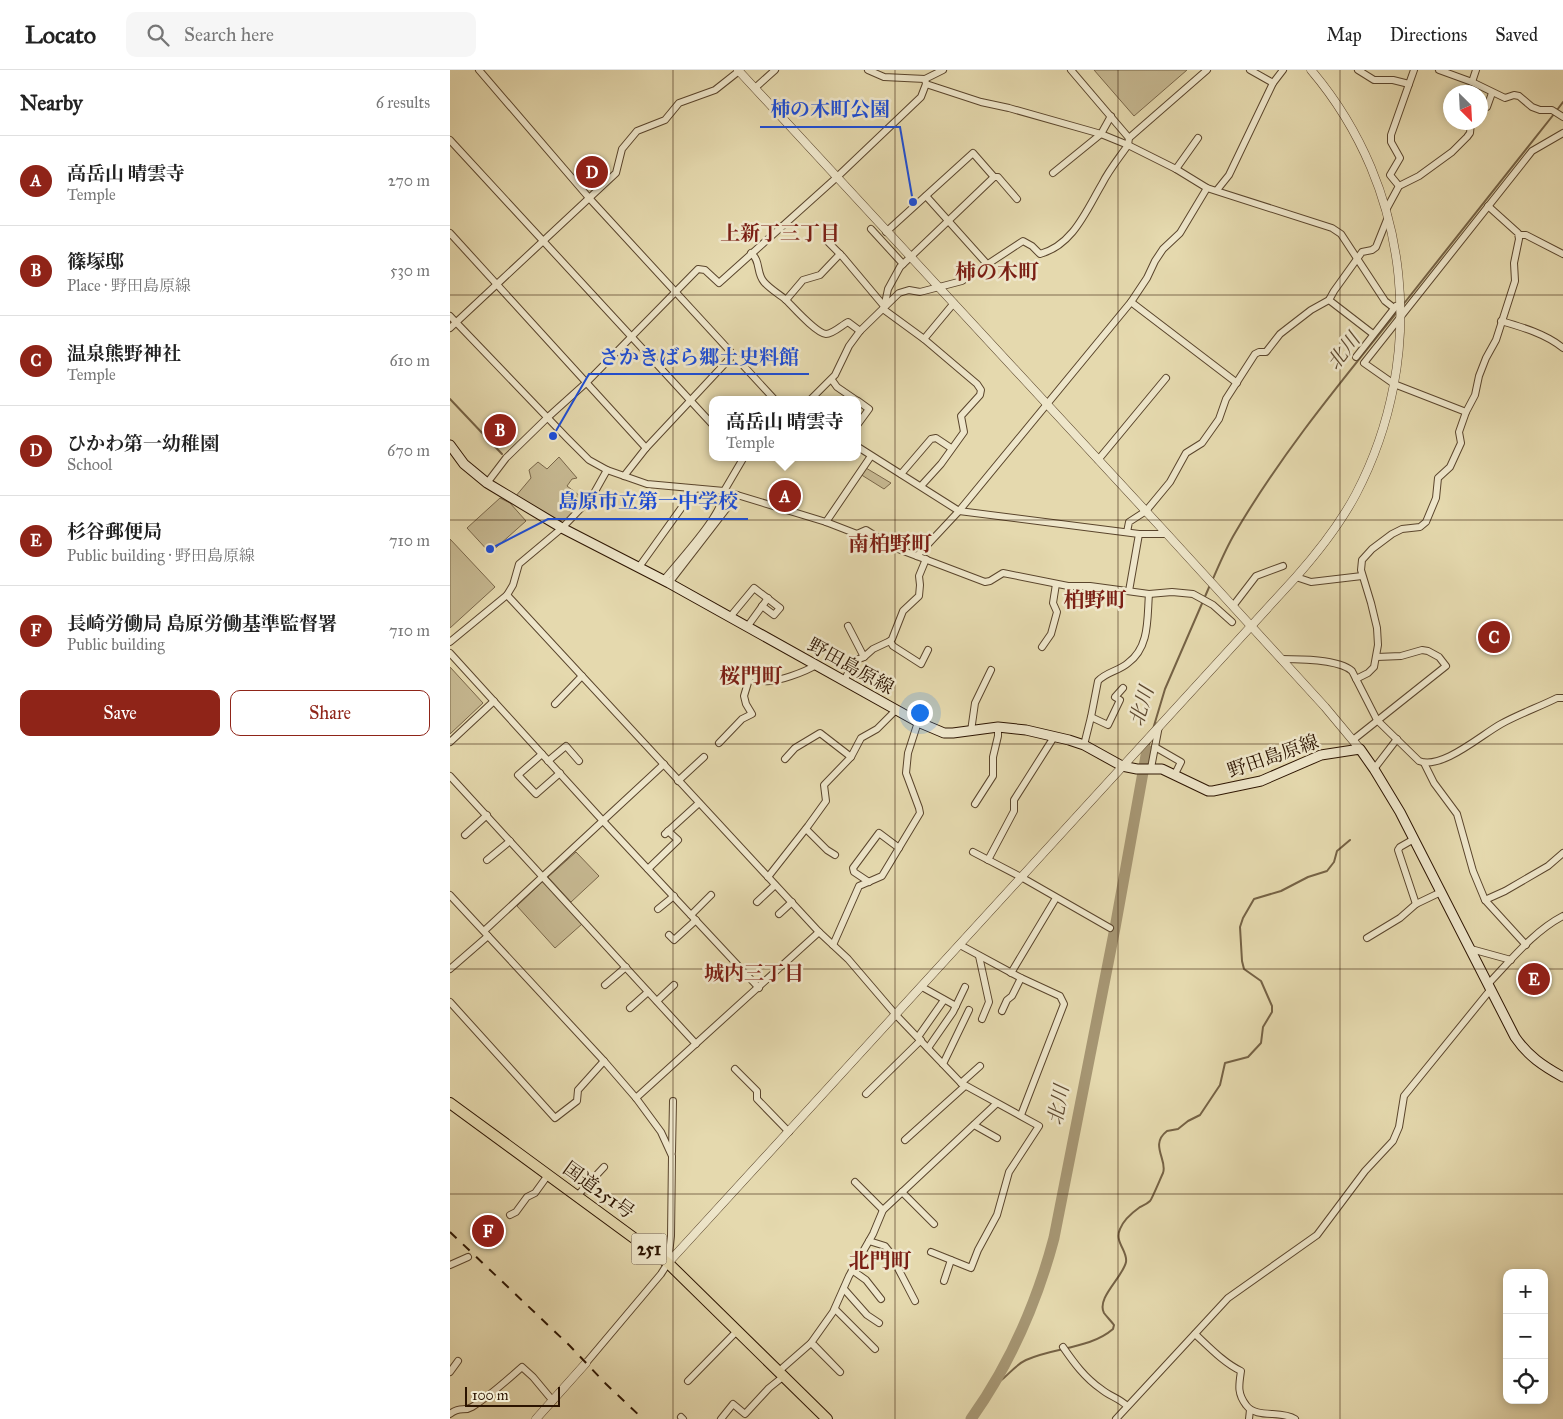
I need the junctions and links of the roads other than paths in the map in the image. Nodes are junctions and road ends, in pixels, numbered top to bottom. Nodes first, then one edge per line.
1 (479, 70) edge
2 (739, 70) edge
3 (775, 70) edge
4 (868, 70) edge
5 (943, 70) edge
6 (1071, 70) edge
7 (1207, 70) edge
8 (1250, 70) edge
9 (1283, 70) edge
10 (1311, 70) edge
11 (1358, 70) edge
12 (1414, 70) edge
13 (1439, 70) edge
14 (1476, 70) edge
15 (926, 82) junction
16 (1472, 82) junction
17 (1273, 83) junction
18 (1409, 84) junction
19 (755, 88) junction
20 (1492, 93) junction
21 (1488, 102) edge
22 (1559, 114) edge
23 (1111, 116) junction
24 (1470, 130) edge
25 (1563, 133) edge
26 (1101, 134) junction
27 (1198, 138) dead end
28 (450, 140) edge
29 (1128, 141) junction
30 (1176, 169) junction
31 (1053, 173) dead end
32 (994, 177) junction
33 (836, 178) junction
34 (1399, 186) junction
35 (1208, 188) junction
36 (1217, 190) junction
37 (926, 196) junction
38 (590, 199) junction
39 (1018, 199) dead end
40 (1488, 206) junction
41 (1387, 214) junction
42 (947, 222) junction
43 (871, 229) dead end
44 (886, 232) junction
45 (450, 233) edge
46 (1519, 235) junction
47 (544, 241) junction
48 (827, 241) dead end
49 (751, 253) junction
50 (840, 254) junction
51 (1563, 254) edge
52 (910, 257) junction
53 (1358, 258) junction
54 (903, 264) junction
55 (987, 264) junction
56 (497, 284) junction
57 (938, 287) junction
58 (676, 293) junction
59 (786, 300) junction
60 (1329, 300) junction
61 (954, 302) junction
62 (1131, 302) junction
63 (1398, 305) junction
64 (884, 308) junction
65 (450, 316) edge
66 (1400, 317) junction
67 (1501, 321) junction
68 (456, 323) junction
69 (450, 328) edge
70 (860, 330) junction
71 (1373, 334) junction
72 (631, 337) junction
73 (924, 339) junction
74 (1563, 348) edge
75 (733, 355) junction
76 (1356, 357) dead end
77 (1166, 378) dead end
78 (832, 380) junction
79 (587, 382) junction
80 (1237, 383) junction
81 (1394, 384) junction
82 (771, 396) edge
83 (814, 396) edge
84 (851, 396) edge
85 (690, 401) junction
86 (861, 403) edge
87 (1046, 405) junction
88 (1466, 412) junction
89 (547, 418) junction
90 (861, 420) edge
91 (709, 421) edge
92 (450, 445) edge
93 (646, 448) junction
94 (951, 448) junction
95 (861, 450) edge
96 (871, 456) junction
97 (1098, 460) junction
98 (742, 461) edge
99 (607, 470) junction
100 (901, 474) junction
101 (624, 476) junction
102 (487, 483) junction
103 (921, 486) junction
104 (695, 489) junction
105 (724, 491) junction
106 (737, 495) junction
107 (959, 511) junction
108 (1146, 511) junction
109 (826, 522) junction
110 (562, 528) junction
111 (1126, 532) junction
112 (1139, 534) junction
113 (1167, 534) junction
114 (917, 556) junction
115 (926, 559) junction
116 (1283, 566) dead end
117 (639, 567) junction
118 (1362, 576) junction
119 (1296, 577) junction
120 (666, 582) junction
121 (1056, 584) junction
122 (1129, 591) junction
123 (1219, 591) junction
124 (1149, 594) junction
125 (507, 595) junction
126 (768, 598) junction
127 (1211, 603) junction
128 (762, 606) junction
129 (1232, 606) junction
130 (730, 617) junction
131 (1232, 622) dead end
132 (1250, 625) junction
133 (848, 626) dead end
134 (747, 627) junction
135 (450, 642) edge
136 (890, 642) junction
137 (1042, 647) dead end
138 (928, 650) dead end
139 (450, 653) edge
140 (864, 657) junction
141 (1377, 657) junction
142 (1281, 659) junction
143 (816, 665) junction
144 (991, 670) dead end
145 (582, 676) junction
146 (1356, 679) junction
147 (844, 680) junction
148 (1123, 688) dead end
149 (1563, 698) edge
150 (494, 701) junction
151 (555, 704) dead end
152 (896, 710) junction
153 (1091, 717) junction
154 (1377, 720) junction
155 (918, 722) junction
156 (1159, 725) junction
157 (998, 727) junction
158 (970, 731) junction
159 (1054, 737) junction
160 (1353, 740) junction
161 (1397, 740) junction
162 (450, 742) edge
163 (719, 743) dead end
164 (1084, 745) junction
165 (1155, 748) junction
166 (1360, 749) junction
167 (542, 754) junction
168 (704, 757) dead end
169 (851, 757) junction
170 (785, 759) dead end
171 (548, 761) junction
172 (579, 761) dead end
173 (1424, 763) junction
174 (664, 764) junction
175 (1122, 766) junction
176 (1147, 768) junction
177 (1374, 769) junction
178 (560, 773) junction
179 (1175, 774) junction
180 (450, 776) edge
181 (678, 780) junction
182 (699, 803) junction
183 (975, 804) dead end
184 (486, 815) junction
185 (603, 820) junction
186 (806, 829) junction
187 (465, 835) dead end
188 (1414, 838) junction
189 (510, 840) junction
190 (899, 848) junction
191 (973, 852) dead end
192 (1563, 853) edge
193 (835, 855) dead end
194 (487, 860) dead end
195 (988, 860) junction
196 (648, 869) junction
197 (544, 877) junction
198 (768, 877) junction
199 (1021, 877) junction
200 (869, 882) junction
201 (775, 884) junction
202 (1441, 892) junction
203 (450, 895) edge
204 (712, 895) dead end
205 (674, 896) junction
206 (1056, 898) junction
207 (1485, 900) junction
208 (757, 902) dead end
209 (792, 902) junction
210 (1416, 904) junction
211 (658, 910) dead end
212 (779, 914) dead end
213 (691, 915) junction
214 (1563, 916) edge
215 (696, 920) junction
216 (1110, 928) dead end
217 (819, 932) junction
218 (486, 934) junction
219 (1367, 938) dead end
220 (674, 941) dead end
221 (833, 945) junction
222 (960, 945) junction
223 (1526, 945) junction
224 (1471, 949) junction
225 (979, 956) junction
226 (1511, 960) junction
227 (626, 967) junction
228 (450, 969) edge
229 (1011, 973) junction
230 (1021, 978) junction
231 (674, 985) dead end
232 (605, 986) dead end
233 (922, 987) junction
234 (965, 987) dead end
235 (1490, 987) junction
236 (759, 988) junction
237 (648, 992) junction
238 (944, 1000) junction
239 (657, 1001) junction
240 (450, 1002) edge
241 (956, 1006) junction
242 (630, 1008) dead end
243 (969, 1010) dead end
244 (1002, 1011) dead end
245 (896, 1015) junction
246 (982, 1019) dead end
247 (919, 1039) junction
248 (696, 1044) junction
249 (928, 1048) junction
250 (604, 1061) junction
251 (942, 1064) junction
252 (980, 1066) dead end
253 (735, 1069) dead end
254 (1563, 1077) edge
255 (963, 1085) junction
256 (866, 1094) dead end
257 (636, 1098) junction
258 (673, 1101) dead end
259 (450, 1103) edge
260 (996, 1104) junction
261 (1021, 1115) junction
262 (974, 1125) junction
263 (788, 1132) junction
264 (997, 1138) dead end
265 (905, 1140) dead end
266 (672, 1156) junction
267 (604, 1167) dead end
268 (548, 1175) junction
269 (855, 1182) dead end
270 (902, 1192) junction
271 (577, 1196) junction
272 (883, 1210) junction
273 (510, 1215) dead end
274 (934, 1224) dead end
275 (869, 1241) junction
276 (931, 1252) dead end
277 (468, 1257) dead end
278 (951, 1260) junction
279 (668, 1262) junction
280 (450, 1265) edge
281 (852, 1270) junction
282 (944, 1281) dead end
283 (844, 1289) junction
284 (880, 1299) dead end
285 (915, 1301) dead end
286 (835, 1309) junction
287 (879, 1323) dead end
288 (738, 1331) junction
289 (1195, 1334) junction
290 (811, 1343) junction
291 (875, 1349) dead end
292 (1064, 1349) dead end
293 (458, 1361) dead end
294 (586, 1363) joint
295 (450, 1372) edge
296 (781, 1374) junction
297 (688, 1382) dead end
298 (553, 1400) junction
299 (1127, 1406) junction
300 (1250, 1410) junction
301 (450, 1414) edge
302 (536, 1419) edge
303 (721, 1419) edge
304 (828, 1419) edge
305 (1116, 1419) edge
306 (1250, 1419) edge
307 (1295, 1419) edge

1 - 38 street
2 - 19 street
2 - 38 street
3 - 19 street
4 - 15 street
5 - 15 street
6 - 23 street
7 - 29 street
8 - 17 street
9 - 17 street
10 - 41 street
11 - 18 street
12 - 18 street
13 - 16 street
14 - 16 street
15 - 26 street
15 - 33 street
16 - 20 street
17 - 36 street
18 - 34 street
19 - 33 street
20 - 21 street
20 - 22 street
23 - 26 street
23 - 29 street
24 - 34 street
25 - 40 street
26 - 29 street
26 - 31 street
27 - 30 street
28 - 47 street
29 - 30 street
29 - 55 street
30 - 35 street
32 - 37 street
32 - 39 street
32 - 42 street
33 - 44 street
33 - 49 street
34 - 41 street
35 - 36 street
35 - 62 street
36 - 53 street
37 - 42 street
37 - 44 street
38 - 47 street
38 - 58 street
40 - 46 street
40 - 66 street
41 - 53 street
41 - 63 street
42 - 52 street
42 - 55 street
43 - 54 street
44 - 52 street
45 - 56 street
46 - 51 street
46 - 67 street
47 - 56 street
47 - 72 street
48 - 50 street
49 - 58 street
49 - 59 street
50 - 59 street
50 - 64 street
52 - 54 street
52 - 57 street
53 - 60 street
53 - 63 street
54 - 64 street
55 - 57 street
56 - 68 street
56 - 79 street
57 - 61 street
57 - 64 street
58 - 72 street
58 - 75 street
59 - 70 street
60 - 71 street
60 - 80 street
61 - 73 street
61 - 87 street
62 - 80 street
62 - 87 street
63 - 66 street
63 - 71 street
64 - 70 street
64 - 73 street
65 - 68 street
66 - 81 street
66 - 81 street
67 - 74 street
67 - 88 street
68 - 69 street
68 - 89 street
70 - 78 street
71 - 76 street
72 - 79 street
72 - 85 street
73 - 94 street
75 - 82 street
75 - 85 street
77 - 97 street
78 - 83 street
78 - 84 street
79 - 89 street
79 - 93 street
80 - 108 street
81 - 88 street
81 - 119 street
85 - 91 street
85 - 93 street
86 - 90 street
87 - 97 street
87 - 107 street
88 - 118 street
89 - 99 street
89 - 102 street
92 - 102 main road, 野田島原線
93 - 101 street
94 - 100 street
94 - 103 street
95 - 96 street
96 - 100 street
96 - 109 street
97 - 108 street
98 - 105 street
99 - 101 street
99 - 110 street
100 - 103 street
101 - 104 street
102 - 110 main road, 野田島原線
103 - 107 street
104 - 105 street
104 - 117 street
105 - 106 street
105 - 120 street
106 - 109 street
106 - 120 street
107 - 111 street
107 - 114 street
108 - 111 street
108 - 113 street
109 - 114 street
110 - 117 main road, 野田島原線
110 - 125 street
111 - 112 street
112 - 113 street
112 - 122 street
113 - 123 street
114 - 115 street
115 - 121 street
115 - 136 street
116 - 129 street
117 - 120 main road, 野田島原線
118 - 119 street
118 - 141 street
119 - 132 street
120 - 130 main road, 野田島原線
121 - 122 street
121 - 137 street
122 - 124 street
123 - 127 street
123 - 129 street
124 - 127 street
124 - 153 street
125 - 135 street
125 - 145 street
126 - 128 street
126 - 128 street
126 - 130 street
127 - 131 street
128 - 134 street
129 - 132 street
130 - 134 main road, 野田島原線
132 - 142 street
132 - 156 street
133 - 140 street
134 - 143 main road, 野田島原線
136 - 138 street
136 - 140 street
139 - 150 street
140 - 147 street
141 - 146 street
141 - 154 street
142 - 146 street
142 - 160 street
143 - 147 main road, 野田島原線
143 - 163 street
144 - 158 street
145 - 151 street
145 - 174 street
146 - 154 street
147 - 152 main road, 野田島原線
148 - 153 street
149 - 173 street
150 - 162 street
150 - 167 street
152 - 155 main road, 野田島原線
152 - 169 street
153 - 164 street
154 - 160 street
154 - 161 street
155 - 158 main road, 野田島原線
155 - 190 street
156 - 165 street
156 - 175 street
157 - 158 main road, 野田島原線
157 - 159 main road, 野田島原線
157 - 183 street
159 - 164 main road, 野田島原線
159 - 195 street
160 - 166 street
161 - 173 street
161 - 177 street
164 - 175 main road, 野田島原線
165 - 176 street
165 - 179 street
166 - 177 main road
166 - 179 main road, 野田島原線
167 - 171 street
167 - 178 street
168 - 181 street
169 - 170 street
169 - 186 street
171 - 172 street
171 - 178 street
173 - 207 street
174 - 181 street
174 - 185 street
175 - 176 main road, 野田島原線
175 - 199 street
176 - 179 main road, 野田島原線
177 - 188 main road
178 - 185 street
180 - 184 street
181 - 182 street
182 - 196 street
182 - 198 street
184 - 187 street
184 - 189 street
185 - 196 street
185 - 197 street
186 - 193 street
186 - 198 street
188 - 202 main road
188 - 210 street
189 - 194 street
189 - 197 street
190 - 200 street
190 - 200 street
191 - 195 street
192 - 207 street
195 - 199 street
196 - 205 street
197 - 218 street
197 - 227 street
198 - 201 street
199 - 206 street
199 - 222 street
200 - 221 street
201 - 208 street
201 - 209 street
202 - 210 street
202 - 224 main road
203 - 218 street
204 - 213 street
205 - 211 street
205 - 213 street
206 - 216 street
206 - 229 street
207 - 223 street
209 - 212 street
209 - 217 street
210 - 219 street
213 - 215 street
214 - 223 street
215 - 220 street
215 - 236 street
217 - 221 street
217 - 236 street
218 - 228 street
218 - 250 street
221 - 245 street
222 - 225 street
222 - 233 street
223 - 226 street
224 - 226 street
224 - 235 main road
225 - 229 street
225 - 246 street
226 - 235 street
227 - 232 street
227 - 237 street
229 - 230 street
230 - 244 street
230 - 261 street
231 - 239 street
233 - 238 street
233 - 245 street
234 - 241 street
235 - 254 main road
235 - 289 street
236 - 248 street
237 - 239 street
237 - 242 street
238 - 241 street
238 - 247 street
239 - 248 street
240 - 250 street
241 - 249 street
243 - 251 street
245 - 247 street
245 - 263 street
247 - 249 street
247 - 256 street
248 - 257 street
249 - 251 street
250 - 257 street
251 - 255 street
252 - 255 street
253 - 263 street
255 - 260 street
255 - 265 street
257 - 266 street
258 - 266 street
259 - 268 highway, 国道251号 / 251
260 - 261 street
260 - 262 street
261 - 278 street
262 - 264 street
262 - 270 street
263 - 279 street
266 - 279 street
267 - 271 street
268 - 271 highway, 国道251号 / 251
268 - 273 street
269 - 272 street
270 - 272 street
270 - 274 street
271 - 279 highway, 国道251号 / 251
272 - 275 street
275 - 281 street
275 - 285 street
276 - 278 street
277 - 280 street
278 - 282 street
279 - 288 highway, 国道251号 / 251
279 - 294 street
281 - 283 street
281 - 284 street
283 - 286 street
283 - 287 street
286 - 290 street
286 - 291 street
288 - 296 highway, 国道251号 / 251
288 - 297 street
289 - 299 street
289 - 300 street
290 - 290 street
290 - 296 street
292 - 299 street
293 - 295 street
294 - 298 street
296 - 303 street
296 - 304 highway, 国道251号 / 251
298 - 301 street
298 - 302 street
299 - 305 street
300 - 306 street
300 - 307 street

